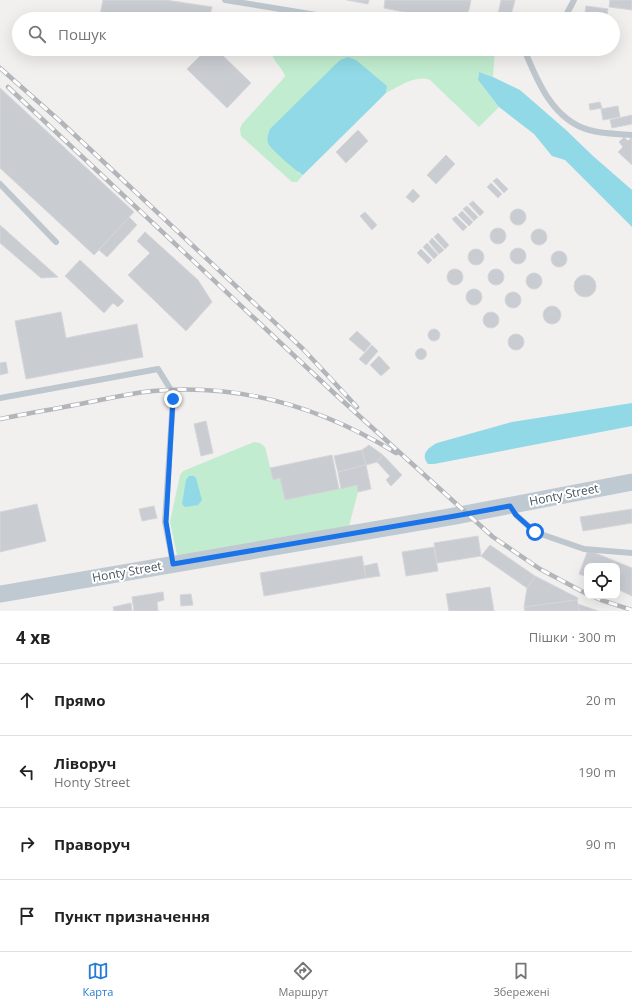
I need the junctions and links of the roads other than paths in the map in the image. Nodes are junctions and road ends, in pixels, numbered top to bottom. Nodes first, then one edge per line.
1 (225, 0) edge
2 (574, 0) edge
3 (298, 12) edge
4 (568, 12) edge
5 (527, 56) edge
6 (632, 135) edge
7 (0, 184) edge
8 (56, 242) dead end
9 (0, 398) edge
10 (632, 482) edge
11 (510, 506) junction
12 (632, 553) edge
13 (173, 564) junction
14 (0, 594) edge

1 - 3 lane
2 - 4 lane
5 - 6 lane
7 - 8 lane
9 - 13 lane
10 - 11 street, Honty Street
11 - 12 lane
11 - 13 street, Honty Street
13 - 14 street, Honty Street

